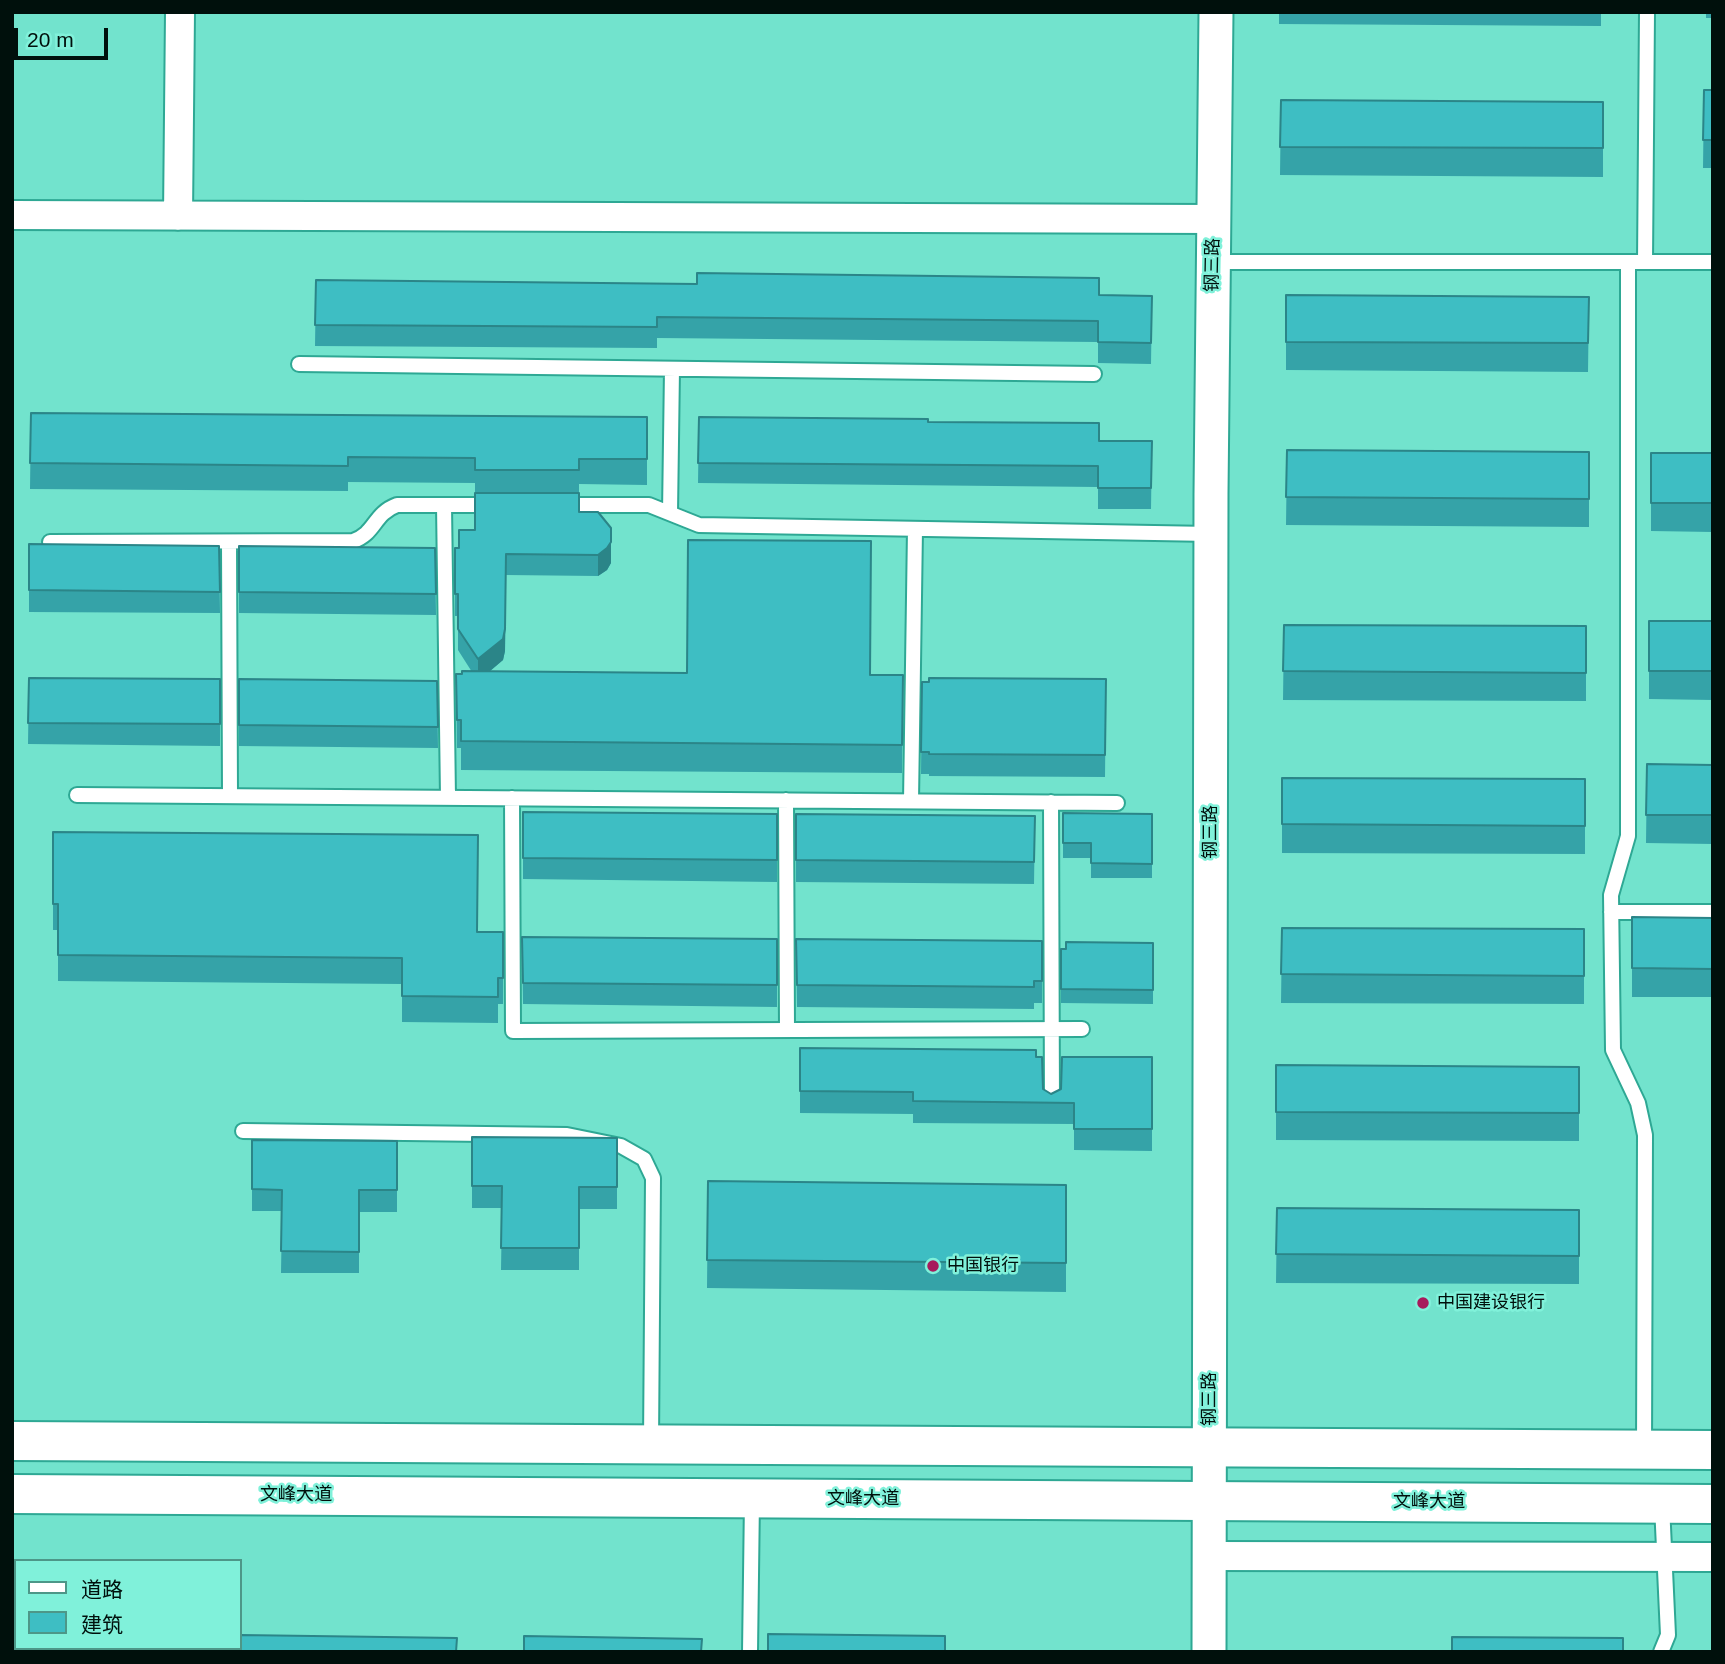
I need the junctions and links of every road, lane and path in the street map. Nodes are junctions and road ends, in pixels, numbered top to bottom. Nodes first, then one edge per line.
1 (180, 12) edge
2 (1216, 12) edge
3 (1647, 12) edge
4 (12, 215) edge
5 (178, 216) junction
6 (1214, 219) junction
7 (1213, 262) junction
8 (1628, 262) junction
9 (1645, 262) junction
10 (1713, 262) edge
11 (299, 364) dead end
12 (672, 369) junction
13 (1094, 374) dead end
14 (444, 505) junction
15 (512, 505) edge
16 (540, 505) edge
17 (670, 513) junction
18 (915, 529) junction
19 (1211, 534) junction
20 (50, 542) edge
21 (229, 542) junction
22 (77, 795) dead end
23 (230, 796) junction
24 (448, 798) junction
25 (512, 798) junction
26 (786, 800) junction
27 (911, 801) junction
28 (1051, 802) junction
29 (1117, 803) dead end
30 (1611, 912) junction
31 (1713, 912) edge
32 (1052, 1029) junction
33 (1082, 1029) dead end
34 (787, 1030) junction
35 (1052, 1106) edge
36 (243, 1131) dead end
37 (12, 1441) edge
38 (651, 1444) junction
39 (1210, 1447) junction
40 (1644, 1450) junction
41 (1713, 1450) edge
42 (12, 1494) edge
43 (752, 1498) junction
44 (1210, 1501) junction
45 (1662, 1503) junction
46 (1713, 1504) edge
47 (1210, 1556) junction
48 (1665, 1557) junction
49 (1713, 1558) edge
50 (750, 1652) edge
51 (1209, 1652) edge
52 (1661, 1652) edge

1 - 5 street
2 - 6 street, 钢三路
3 - 9 lane
4 - 5 street
5 - 6 street
6 - 7 street, 钢三路
7 - 8 lane
7 - 19 street, 钢三路
8 - 9 lane
8 - 30 lane
9 - 10 lane
11 - 12 lane
12 - 13 lane
12 - 17 lane
14 - 15 lane
14 - 21 lane
14 - 24 lane
16 - 17 lane
17 - 18 lane
18 - 19 lane
18 - 27 lane
19 - 39 street, 钢三路
20 - 21 lane
21 - 23 lane
22 - 23 lane
23 - 24 lane
24 - 25 lane
25 - 26 lane
25 - 34 lane
26 - 27 lane
26 - 34 lane
27 - 28 lane
28 - 29 lane
28 - 32 lane
30 - 31 lane
30 - 40 lane
32 - 33 lane
32 - 34 lane
32 - 35 lane
36 - 38 lane
37 - 38 main road
38 - 39 main road
39 - 40 main road
39 - 44 street, 钢三路
40 - 41 main road
42 - 43 main road, 文峰大道
43 - 44 main road, 文峰大道
43 - 50 lane
44 - 45 main road, 文峰大道
44 - 47 street, 钢三路
45 - 46 main road, 文峰大道
45 - 48 lane
47 - 48 street
47 - 51 street, 钢三路
48 - 49 street
48 - 52 lane

